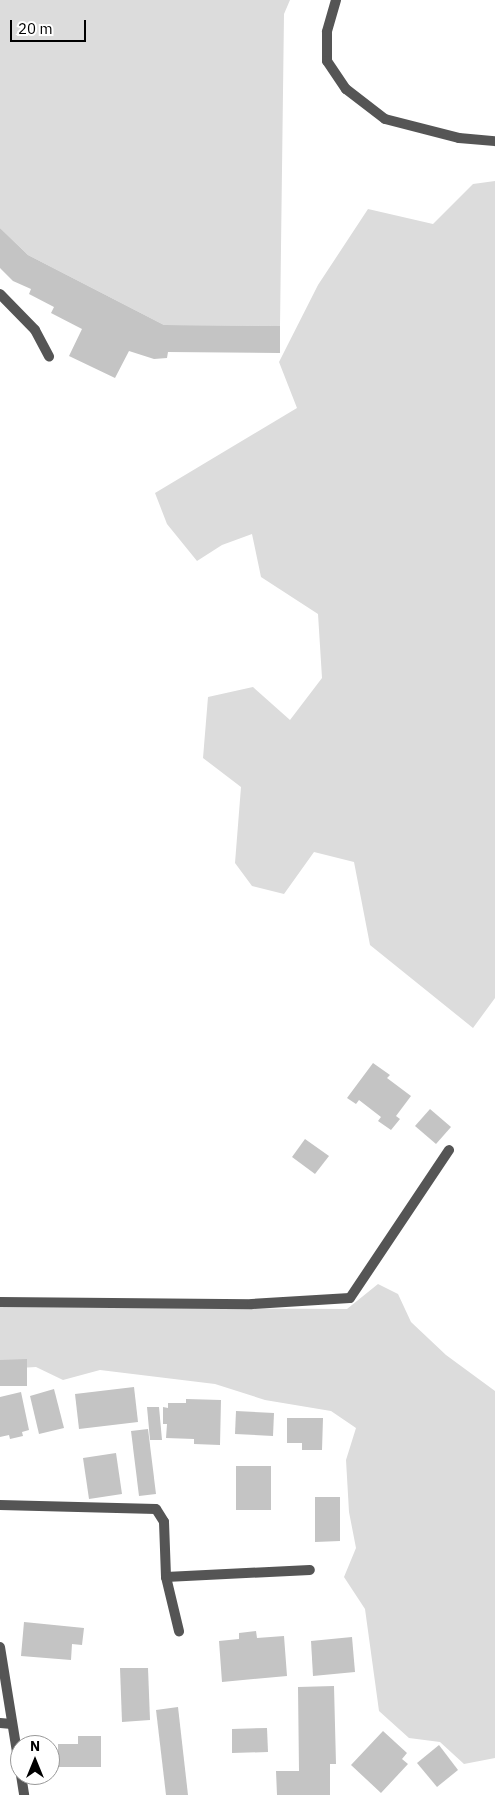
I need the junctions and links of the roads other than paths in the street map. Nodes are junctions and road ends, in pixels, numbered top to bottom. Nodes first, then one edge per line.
1 (336, 0) edge
2 (495, 141) edge
3 (0, 294) edge
4 (49, 356) dead end
5 (449, 1150) dead end
6 (0, 1302) edge
7 (0, 1505) edge
8 (310, 1570) dead end
9 (166, 1577) junction
10 (179, 1631) dead end
11 (0, 1648) edge
12 (0, 1723) edge
13 (12, 1724) junction
14 (14, 1735) edge

1 - 2 street
3 - 4 street
5 - 6 street
7 - 9 street
8 - 9 street
9 - 10 street
11 - 13 street
12 - 13 street
13 - 14 street

